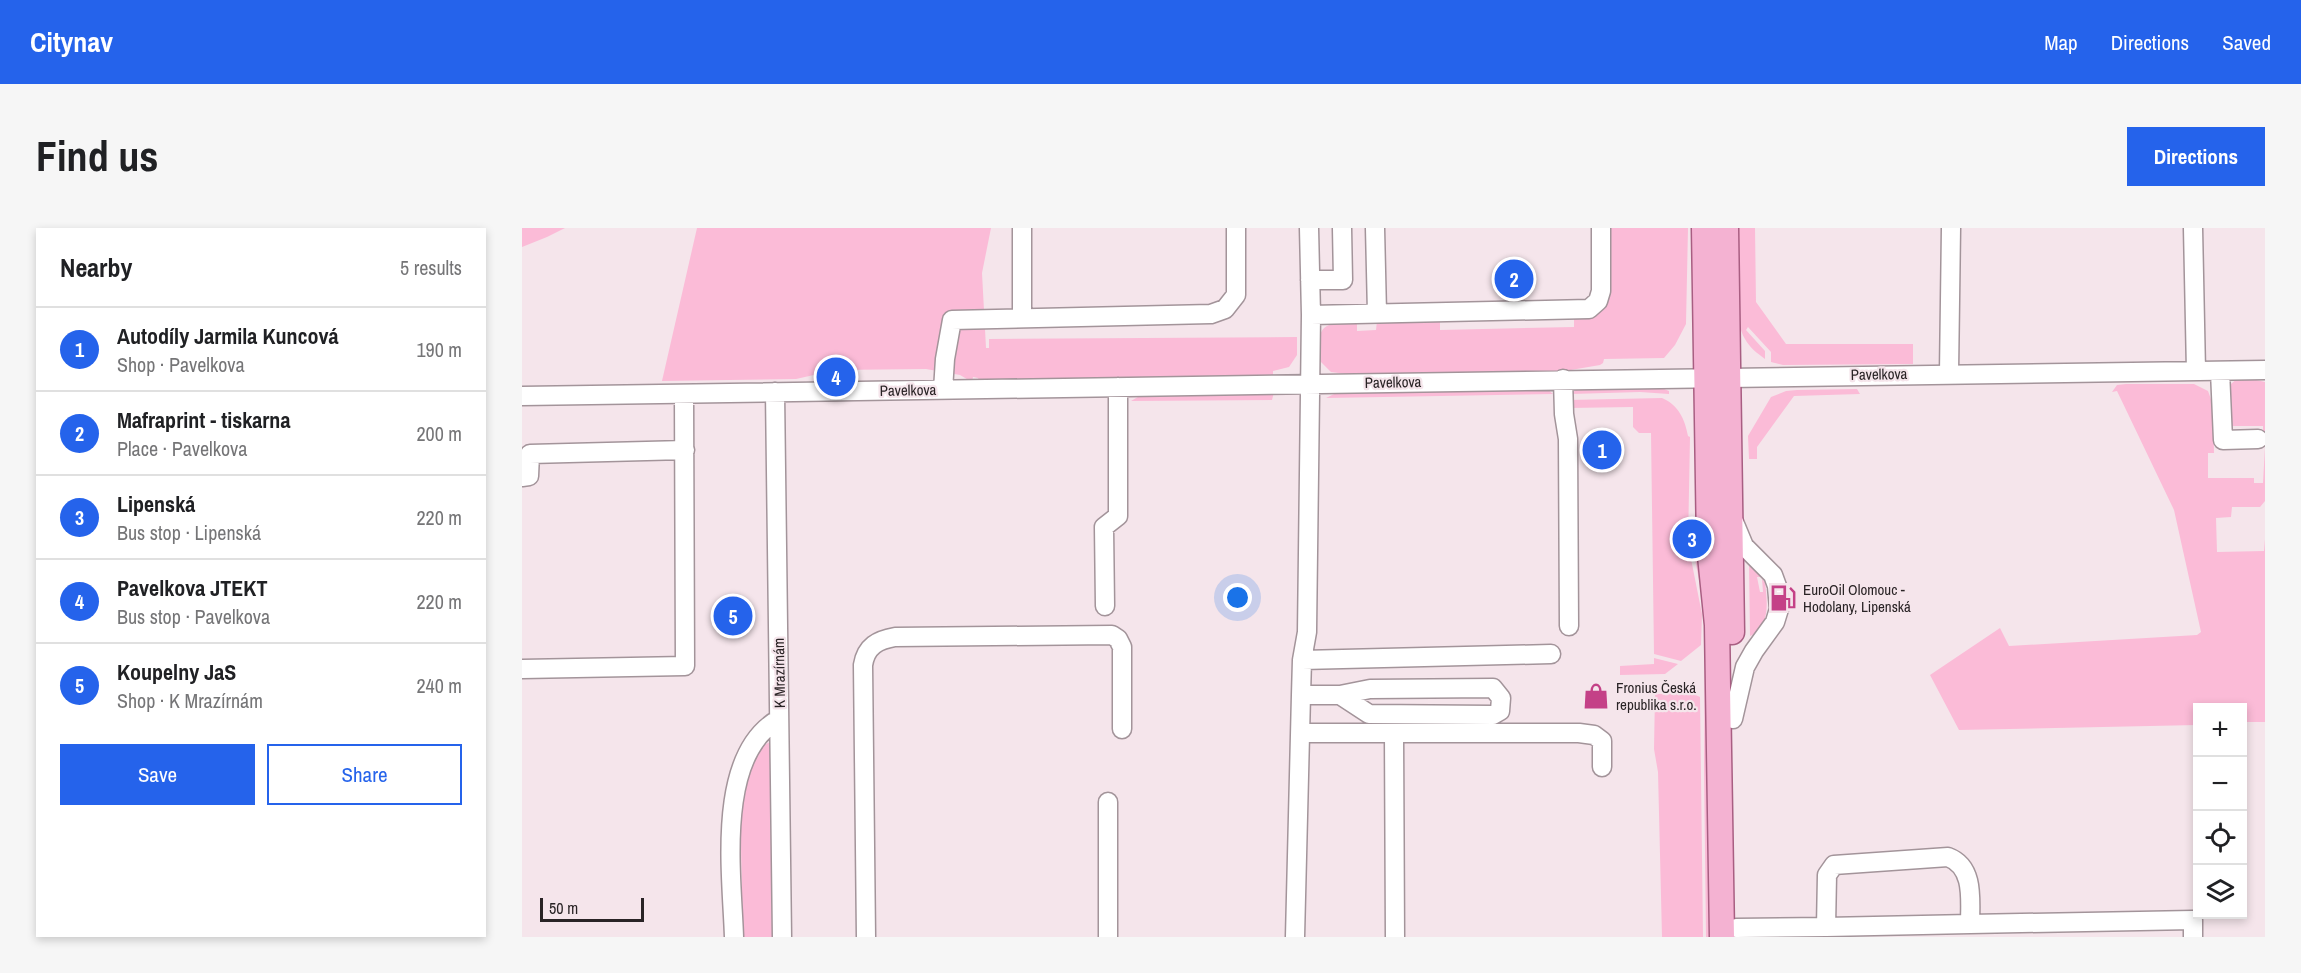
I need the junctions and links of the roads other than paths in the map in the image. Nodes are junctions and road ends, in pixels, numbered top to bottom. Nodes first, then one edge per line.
1 (1022, 228) edge
2 (1236, 228) edge
3 (1310, 228) edge
4 (1342, 228) edge
5 (1375, 228) edge
6 (1601, 228) edge
7 (1704, 228) edge
8 (1726, 228) edge
9 (2193, 228) edge
10 (1945, 230) edge
11 (1310, 280) junction
12 (1377, 313) junction
13 (1311, 315) junction
14 (1022, 318) junction
15 (2265, 370) edge
16 (2196, 371) junction
17 (2220, 371) junction
18 (1949, 374) junction
19 (1717, 377) junction
20 (1563, 379) junction
21 (1311, 384) junction
22 (1118, 387) junction
23 (943, 390) junction
24 (775, 392) junction
25 (684, 394) junction
26 (522, 396) edge
27 (2258, 440) dead end
28 (685, 450) junction
29 (522, 477) edge
30 (1730, 511) junction
31 (1105, 606) dead end
32 (1569, 626) dead end
33 (1551, 654) dead end
34 (1302, 660) junction
35 (522, 669) edge
36 (1301, 695) junction
37 (1340, 695) junction
38 (779, 719) junction
39 (1733, 719) junction
40 (1122, 729) dead end
41 (1301, 733) junction
42 (1394, 733) junction
43 (1602, 767) dead end
44 (1108, 802) dead end
45 (1970, 924) junction
46 (1826, 927) junction
47 (1731, 934) edge
48 (734, 937) edge
49 (782, 937) edge
50 (866, 937) edge
51 (1108, 937) edge
52 (1295, 937) edge
53 (1395, 937) edge
54 (2193, 937) edge

1 - 14 street
2 - 14 street
3 - 11 street
4 - 11 street
5 - 12 street
6 - 12 street
7 - 19 main road
8 - 19 main road
9 - 16 street
10 - 18 street
11 - 13 street
12 - 13 street
13 - 21 street
14 - 23 street
15 - 17 street, Pavelkova
16 - 17 street, Pavelkova
16 - 18 street, Pavelkova
17 - 27 street
18 - 19 street, Pavelkova
19 - 20 street, Pavelkova
19 - 30 main road
19 - 47 main road
20 - 21 street, Pavelkova
20 - 32 street
21 - 22 street, Pavelkova
21 - 34 street
22 - 23 street, Pavelkova
22 - 31 street
23 - 24 street, Pavelkova
24 - 25 street, Pavelkova
24 - 38 street, K Mrazírnám
25 - 26 street, Pavelkova
25 - 28 street
28 - 29 street
28 - 35 street
30 - 39 main road
30 - 39 street
33 - 34 street
34 - 36 street
36 - 37 street
36 - 41 street
37 - 37 street
38 - 48 street, K Mrazírnám
38 - 49 street
39 - 47 main road
40 - 50 street
41 - 42 street
41 - 52 street
42 - 43 street
42 - 53 street
44 - 51 street
45 - 46 street
45 - 46 street
45 - 54 street
46 - 47 street

